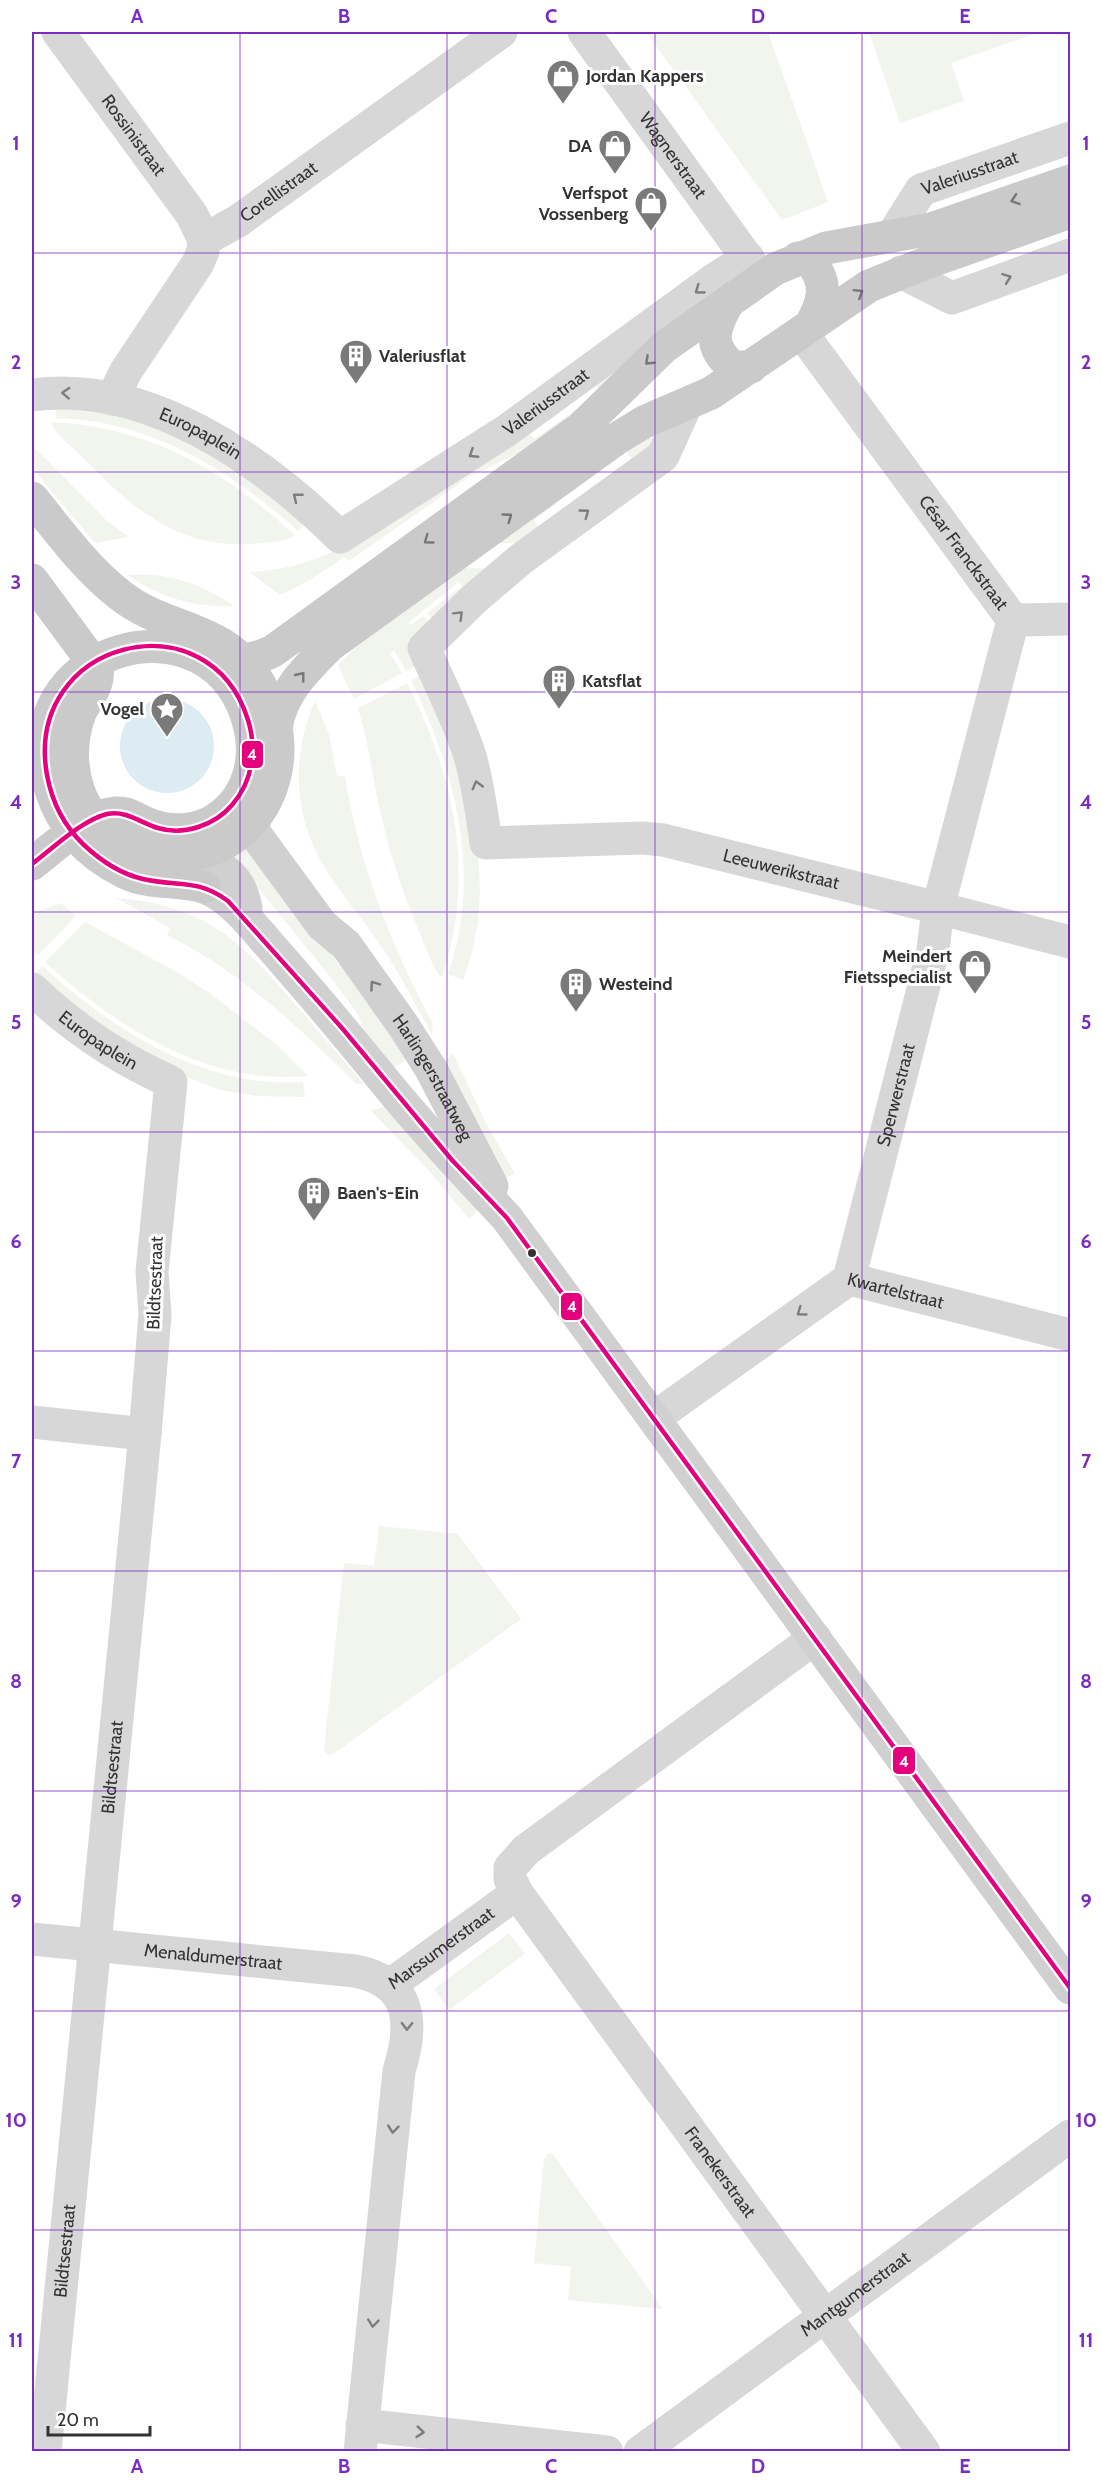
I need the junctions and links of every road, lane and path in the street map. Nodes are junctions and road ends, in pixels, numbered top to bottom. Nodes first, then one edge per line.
1 (58, 32) edge
2 (501, 32) edge
3 (584, 32) edge
4 (1071, 138) edge
5 (1071, 181) edge
6 (1071, 212) edge
7 (892, 236) junction
8 (204, 240) junction
9 (1071, 255) edge
10 (798, 258) junction
11 (755, 268) junction
12 (901, 273) junction
13 (729, 301) junction
14 (806, 329) junction
15 (751, 368) junction
16 (32, 395) edge
17 (112, 399) junction
18 (686, 405) junction
19 (32, 498) edge
20 (32, 527) edge
21 (340, 537) joint
22 (460, 551) junction
23 (521, 559) junction
24 (387, 570) junction
25 (32, 580) edge
26 (32, 607) edge
27 (1071, 619) edge
28 (1013, 620) junction
29 (170, 648) junction
30 (206, 648) junction
31 (93, 662) junction
32 (243, 662) junction
33 (60, 693) junction
34 (276, 728) junction
35 (45, 762) junction
36 (258, 787) junction
37 (32, 794) edge
38 (252, 821) junction
39 (87, 835) junction
40 (187, 856) junction
41 (32, 864) edge
42 (32, 888) edge
43 (938, 909) junction
44 (249, 922) junction
45 (1071, 942) edge
46 (346, 945) junction
47 (32, 989) edge
48 (171, 1082) joint
49 (507, 1218) junction
50 (849, 1279) junction
51 (1071, 1335) edge
52 (654, 1418) junction
53 (32, 1422) edge
54 (145, 1434) junction
55 (815, 1638) junction
56 (517, 1893) junction
57 (32, 1939) edge
58 (95, 1945) junction
59 (390, 1984) junction
60 (1071, 1988) edge
61 (1071, 2136) edge
62 (825, 2316) junction
63 (361, 2438) edge
64 (45, 2451) edge
65 (607, 2451) edge
66 (640, 2451) edge
67 (924, 2451) edge

1 - 8 street, Rossinistraat
2 - 8 street, Corellistraat
3 - 11 street, Wagnerstraat
4 - 7 street, Valeriusstraat
5 -> 7 main road, Valeriusstraat
6 - 12 main road
7 - 10 main road, Valeriusstraat
8 - 17 street
12 -> 9 street
10 - 11 main road, Valeriusstraat
10 - 14 main road
11 - 13 main road, Valeriusstraat
11 -> 21 street, Valeriusstraat
14 -> 12 main road
13 - 15 main road
13 -> 24 main road, Valeriusstraat
14 - 15 main road
14 - 28 street, César Franckstraat
15 - 18 main road
17 -> 16 street, Europaplein
21 -> 17 street, Europaplein
22 -> 18 main road
23 -> 18 street
19 - 30 main road
20 - 29 main road
22 - 23 street
34 -> 22 main road
43 -> 23 street, Leeuwerikstraat
24 - 30 main road, Valeriusstraat
24 - 32 main road, Valeriusstraat
25 - 31 main road
26 - 33 main road
27 - 28 street
28 - 43 street, César Franckstraat
29 - 30 main road
29 - 31 main road
30 - 32 main road
30 - 36 main road
31 - 33 main road
31 - 39 main road
32 - 34 main road
33 - 35 main road
34 - 36 main road
35 - 37 main road
35 - 39 main road
36 - 38 main road
36 - 39 main road
36 - 46 main road, Harlingerstraatweg
38 - 40 main road
38 - 46 main road, Harlingerstraatweg
39 - 40 main road
39 - 41 main road
39 - 42 main road
39 - 44 main road, Harlingerstraatweg
40 - 44 main road, Harlingerstraatweg
43 - 45 street, Leeuwerikstraat
43 - 50 street, Sperwerstraat
44 - 49 main road, Harlingerstraatweg
49 -> 46 main road, Harlingerstraatweg
47 - 48 street, Europaplein
48 - 54 street, Bildtsestraat
49 - 52 main road, Harlingerstraatweg
50 - 51 street, Kwartelstraat
50 -> 52 street, Kwartelstraat
52 - 55 main road, Harlingerstraatweg
53 - 54 street
54 - 58 street, Bildtsestraat
55 - 56 street, Marssumerstraat
55 - 60 main road, Harlingerstraatweg
56 - 59 street, Marssumerstraat
56 - 62 street, Franekerstraat
57 - 58 street, Menaldumerstraat
58 - 59 street, Menaldumerstraat
58 - 64 street, Bildtsestraat
59 -> 63 street, Marssumerstraat
61 - 62 street, Mantgumerstraat
62 - 66 street, Mantgumerstraat
62 - 67 street, Franekerstraat
63 -> 65 street

